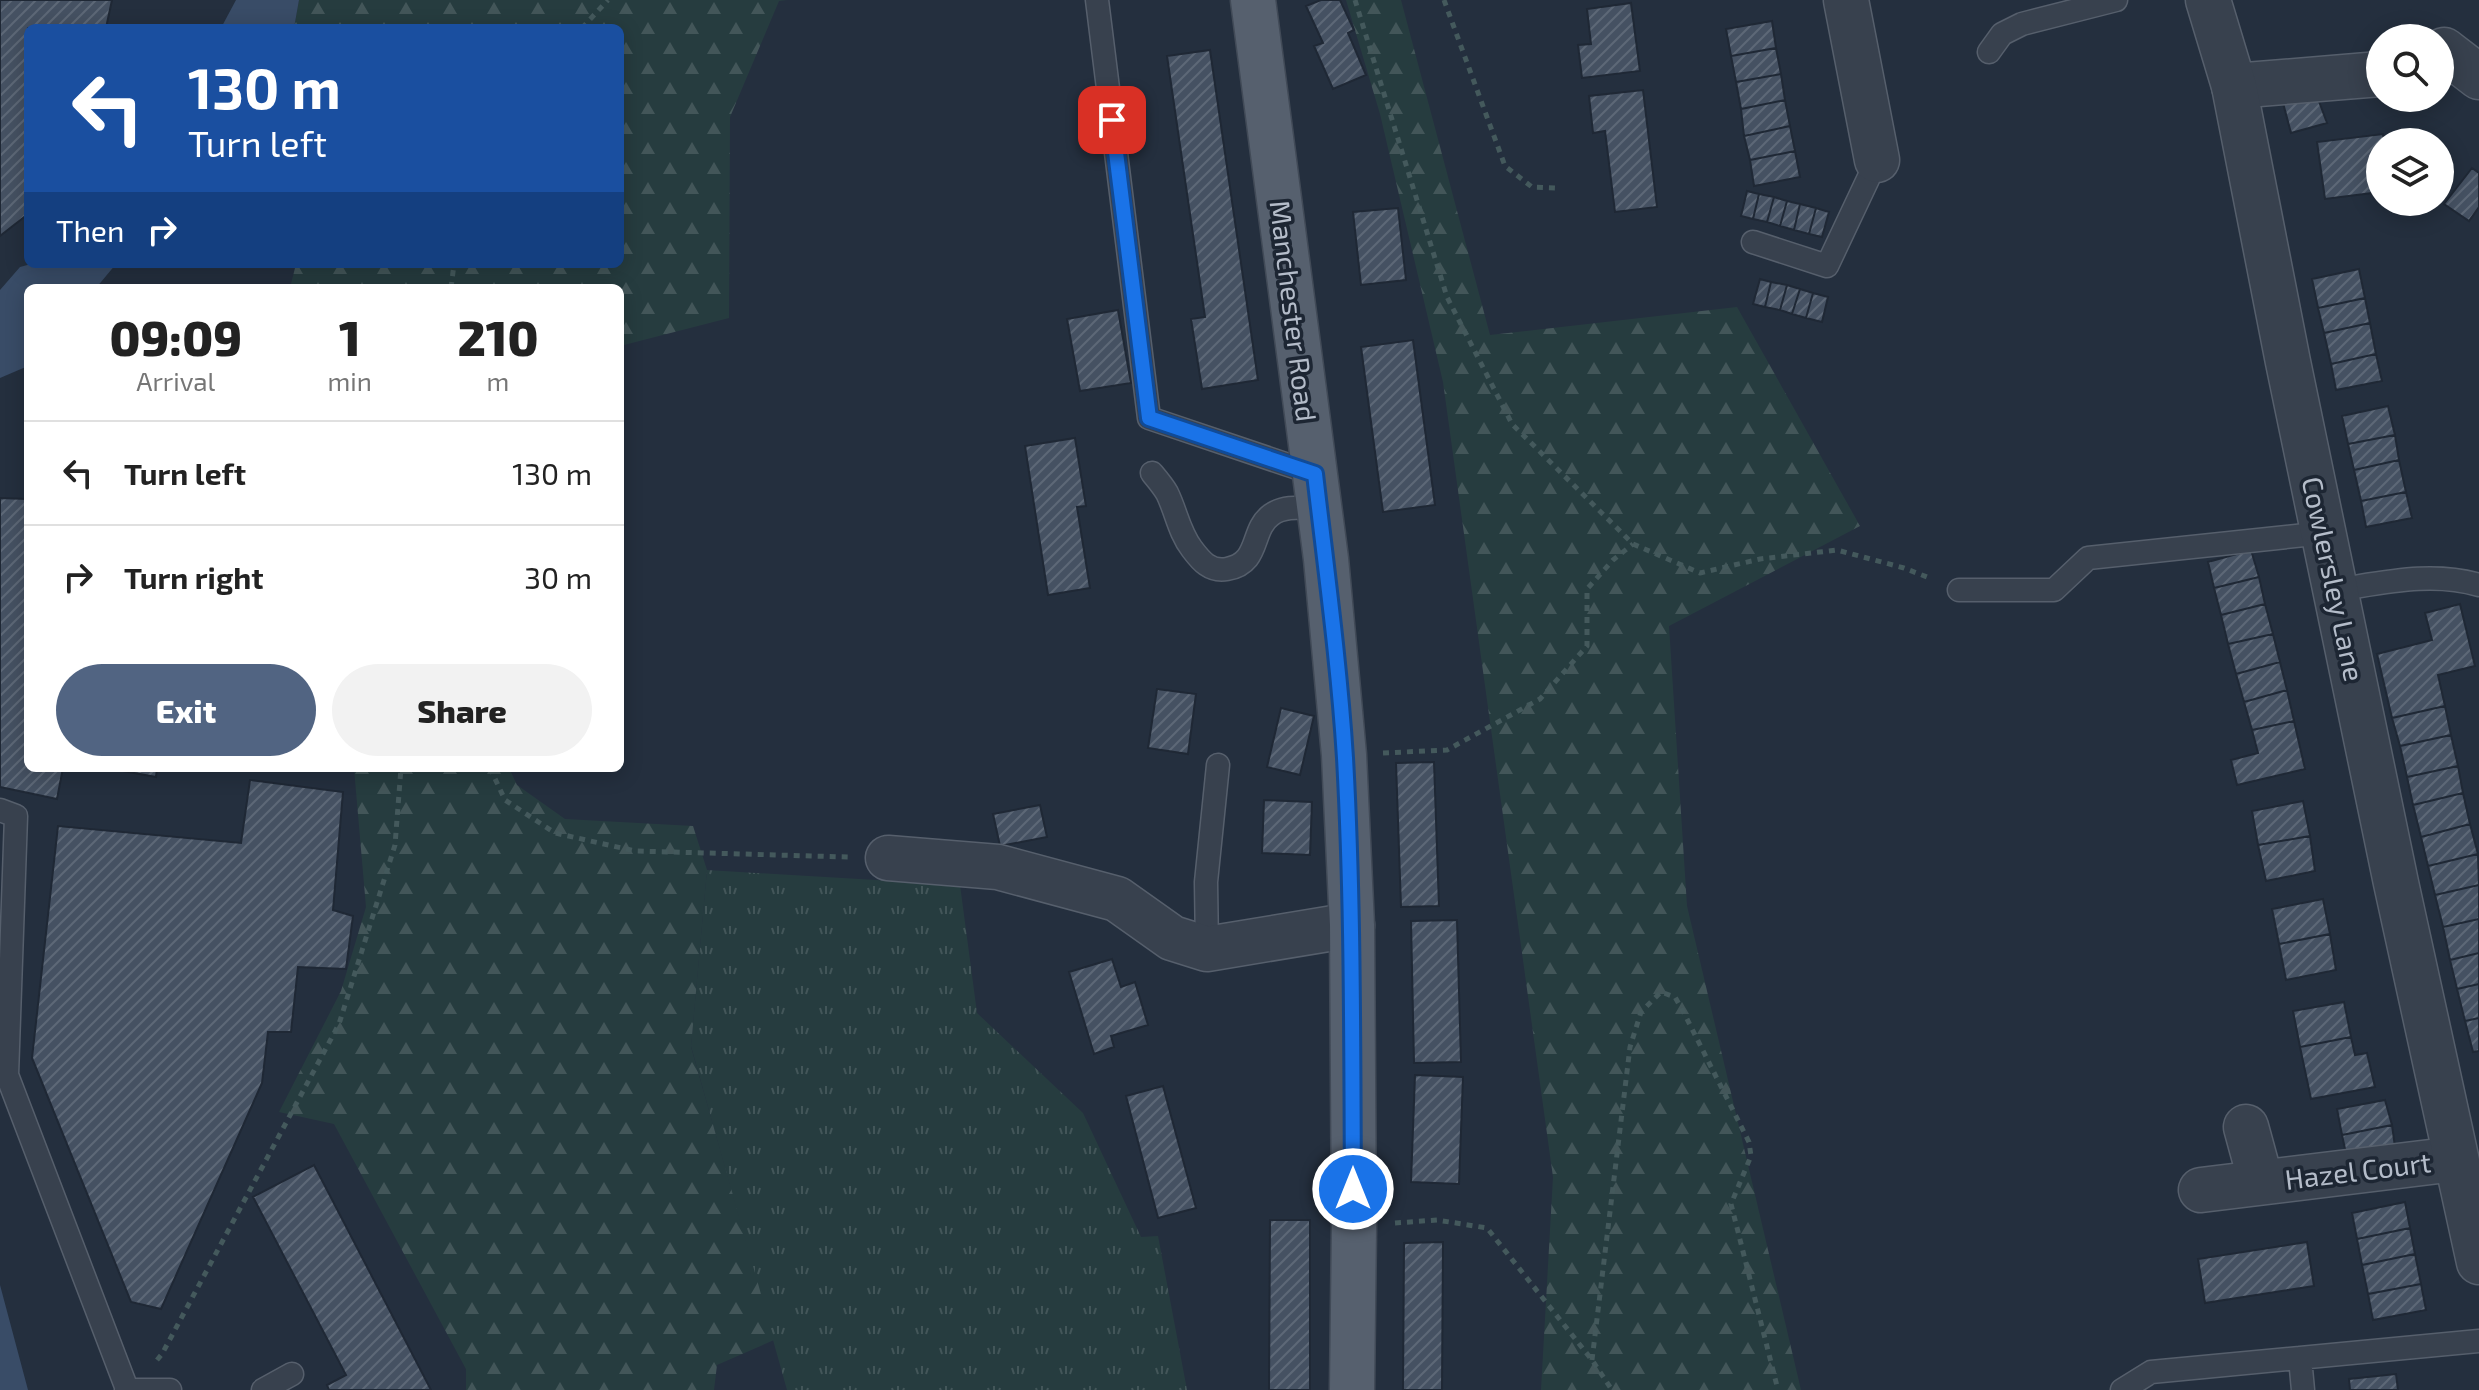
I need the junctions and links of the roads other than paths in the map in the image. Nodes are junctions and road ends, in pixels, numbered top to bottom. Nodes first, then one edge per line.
1 (1097, 0) edge
2 (1253, 0) edge
3 (1846, 0) edge
4 (2116, 0) edge
5 (2208, 0) edge
6 (2454, 46) edge
7 (1989, 52) dead end
8 (2366, 75) edge
9 (2479, 77) edge
10 (2234, 86) junction
11 (1877, 160) joint
12 (1753, 242) dead end
13 (1152, 473) dead end
14 (1317, 491) junction
15 (2324, 533) junction
16 (2479, 585) edge
17 (1959, 590) road end
18 (2335, 590) junction
19 (1218, 765) dead end
20 (0, 810) edge
21 (888, 858) road end
22 (1352, 925) junction
23 (1207, 949) junction
24 (2246, 1127) dead end
25 (2455, 1159) junction
26 (2261, 1182) junction
27 (2201, 1190) dead end
28 (2479, 1262) edge
29 (2479, 1341) edge
30 (2300, 1358) junction
31 (292, 1374) dead end
32 (127, 1390) edge
33 (170, 1390) edge
34 (263, 1390) edge
35 (1352, 1390) edge
36 (2122, 1390) edge
37 (2303, 1390) edge

1 - 14 lane
2 - 14 main road, Manchester Road
3 - 11 street
4 - 7 lane
5 - 10 street, Cowlersley Lane
6 - 9 street
8 - 10 street
10 - 15 street, Cowlersley Lane
11 - 12 lane
13 - 14 lane
14 - 22 main road, Manchester Road
15 - 17 lane
15 - 18 street, Cowlersley Lane
16 - 18 lane
18 - 25 street, Cowlersley Lane
19 - 23 lane
20 - 32 lane
21 - 23 street
22 - 23 street
22 - 35 main road, Manchester Road
24 - 26 street, Hazel Court
25 - 26 street, Hazel Court
25 - 28 street, Cowlersley Lane
26 - 27 street, Hazel Court
29 - 30 lane
30 - 36 lane
30 - 37 lane
31 - 34 lane
32 - 33 lane

